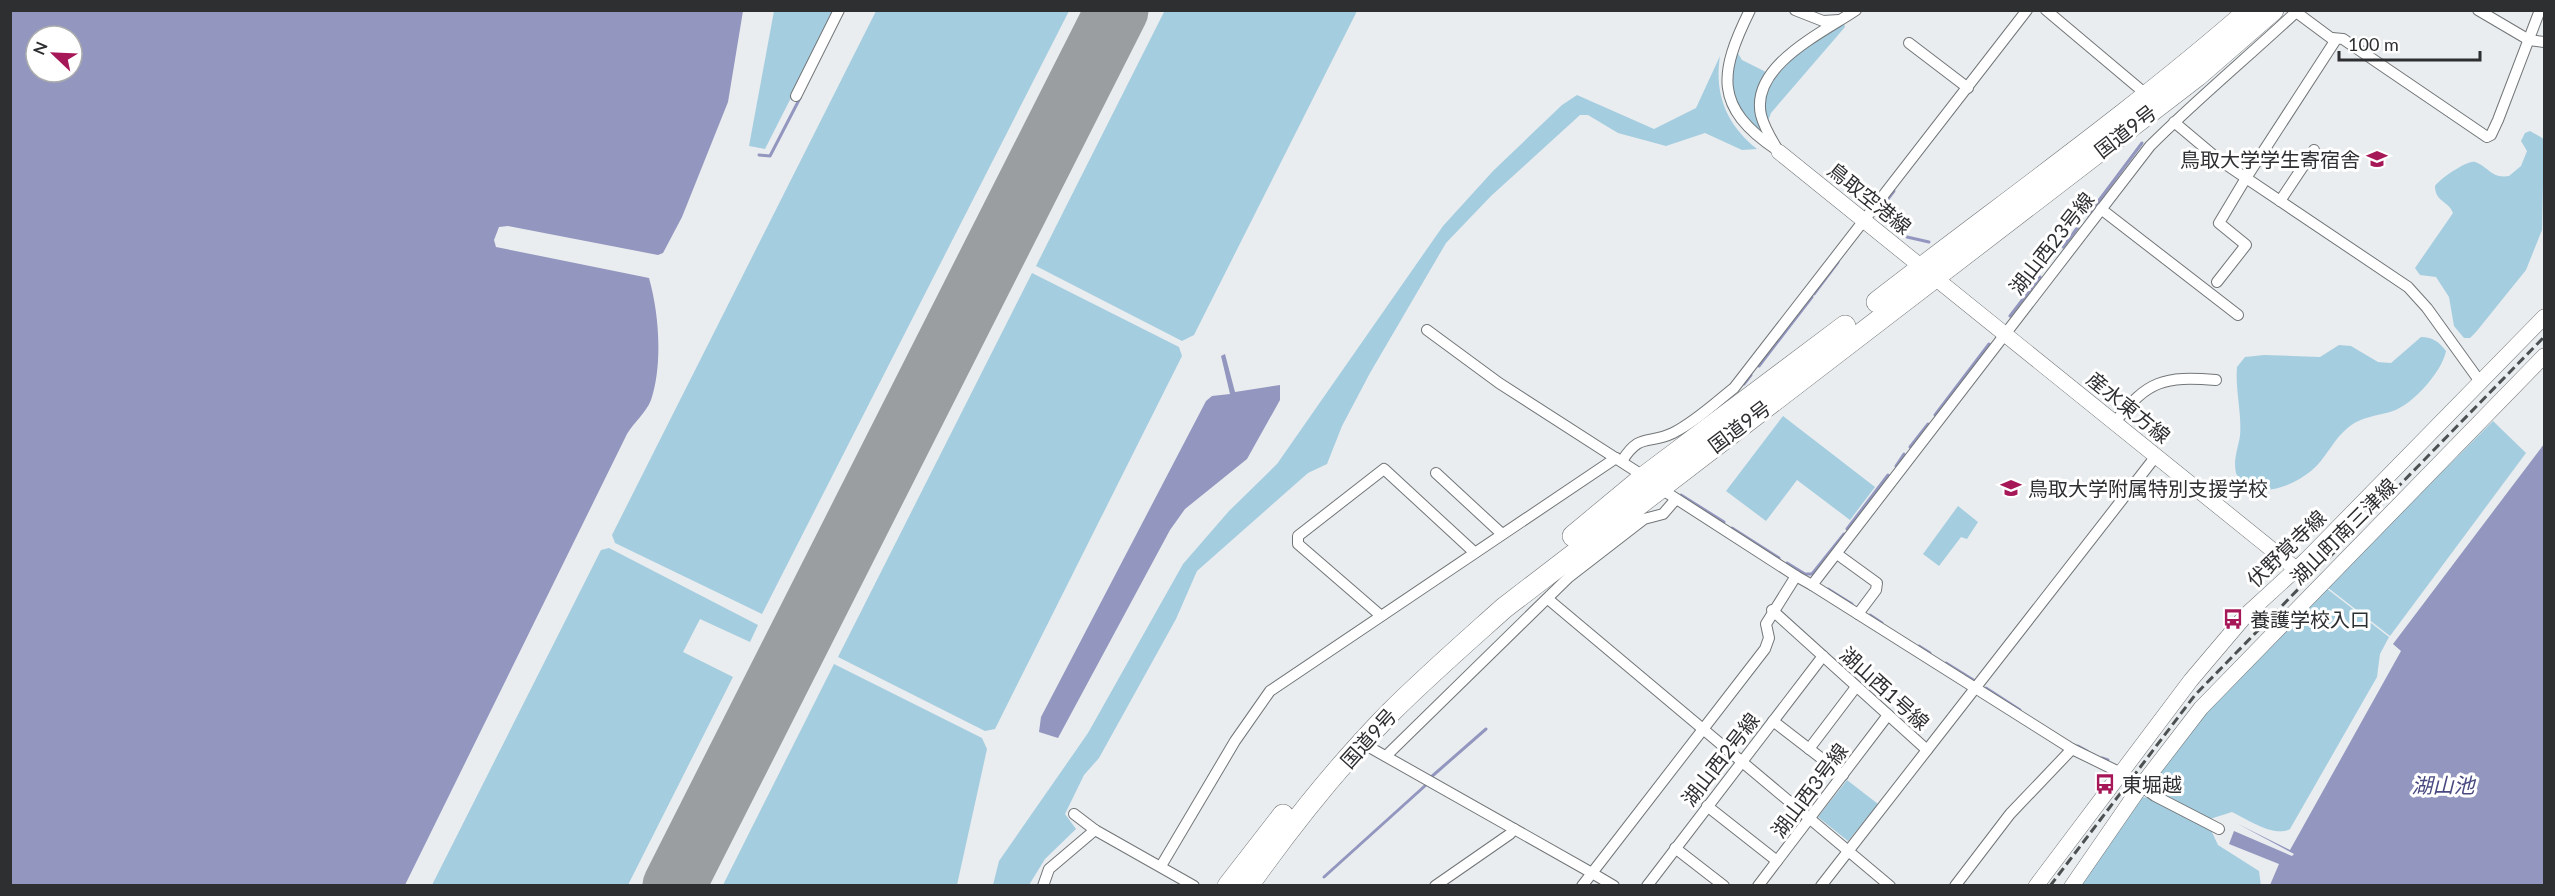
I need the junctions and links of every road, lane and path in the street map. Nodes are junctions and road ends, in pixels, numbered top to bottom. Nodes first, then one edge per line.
1 (839, 10) edge
2 (1750, 10) edge
3 (1795, 10) edge
4 (1856, 10) edge
5 (2028, 10) edge
6 (2046, 10) edge
7 (2250, 10) edge
8 (2273, 10) edge
9 (2478, 10) edge
10 (2540, 10) edge
11 (2297, 11) edge
12 (1842, 19) junction
13 (2332, 39) junction
14 (2529, 40) junction
15 (2544, 42) edge
16 (1909, 43) dead end
17 (1968, 88) junction
18 (2147, 95) junction
19 (796, 96) dead end
20 (2174, 122) junction
21 (2314, 150) dead end
22 (1779, 152) junction
23 (2246, 178) junction
24 (2280, 201) junction
25 (2101, 209) junction
26 (1866, 220) junction
27 (1929, 272) junction
28 (2217, 282) dead end
29 (2238, 315) dead end
30 (2544, 317) edge
31 (1427, 330) dead end
32 (2005, 332) junction
33 (2544, 356) edge
34 (2216, 380) dead end
35 (2481, 383) junction
36 (2115, 423) junction
37 (2156, 456) junction
38 (1619, 459) junction
39 (1436, 473) dead end
40 (1660, 488) junction
41 (1503, 534) junction
42 (1474, 552) junction
43 (1837, 554) junction
44 (2296, 569) junction
45 (1796, 576) junction
46 (1812, 585) junction
47 (1518, 596) junction
48 (1548, 599) junction
49 (1772, 610) junction
50 (1533, 614) junction
51 (1858, 614) junction
52 (1380, 615) junction
53 (1823, 656) junction
54 (1856, 687) junction
55 (1978, 688) junction
56 (1888, 715) junction
57 (1773, 721) junction
58 (1704, 728) junction
59 (1362, 742) junction
60 (1809, 749) junction
61 (2072, 749) junction
62 (1927, 750) junction
63 (1386, 756) junction
64 (1742, 759) junction
65 (2121, 773) junction
66 (1843, 775) junction
67 (2141, 786) junction
68 (1707, 806) junction
69 (1074, 814) dead end
70 (1810, 818) junction
71 (1514, 829) junction
72 (2219, 829) dead end
73 (1095, 830) junction
74 (1675, 848) junction
75 (1848, 849) junction
76 (1777, 861) junction
77 (1161, 866) junction
78 (1592, 873) junction
79 (1043, 885) edge
80 (1194, 885) edge
81 (1228, 885) edge
82 (1248, 885) edge
83 (1435, 885) edge
84 (1582, 885) edge
85 (1614, 885) edge
86 (1647, 885) edge
87 (1724, 885) edge
88 (1758, 885) edge
89 (1821, 885) edge
90 (1890, 885) edge
91 (1955, 885) edge
92 (2036, 885) edge
93 (2072, 885) edge

1 - 19 street
2 - 22 street
3 - 12 street
4 - 12 street
5 - 17 street
6 - 18 street
7 - 18 highway, 国道9号
8 - 27 highway, 国道9号
9 - 14 street
10 - 14 street
11 - 13 street, 湖山西23号線
11 - 20 street, 湖山西23号線
12 - 22 street
13 - 14 street, 湖山西23号線
13 - 23 street
14 - 15 street
16 - 17 street
17 - 26 street
18 - 27 highway, 国道9号
20 - 23 street
20 - 25 street, 湖山西23号線
21 - 24 street
22 - 26 street, 鳥取空港線
23 - 24 street
23 - 28 street
24 - 35 street
25 - 29 street
25 - 32 street, 湖山西23号線
26 - 27 street, 鳥取空港線
26 - 38 street
27 - 32 street, 産水東方線
27 - 40 highway, 国道9号
30 - 35 street, 伏野覚寺線
31 - 38 street
32 - 36 street, 産水東方線
32 - 43 street
33 - 67 street, 湖山町南三津線
34 - 36 street
35 - 44 street, 伏野覚寺線
36 - 37 street, 産水東方線
37 - 44 street, 産水東方線
37 - 55 street
38 - 40 street
38 - 41 street
39 - 41 street
40 - 45 street
40 - 47 highway, 国道9号
40 - 48 street
40 - 81 highway, 国道9号
41 - 42 street
42 - 52 street
42 - 52 street
43 - 46 street
43 - 51 street
44 - 65 street, 伏野覚寺線
45 - 46 street
45 - 49 street
46 - 51 street
47 - 50 street
47 - 59 highway, 国道9号
48 - 50 street
48 - 58 street
49 - 53 street, 湖山西1号線
49 - 58 street
50 - 63 street
51 - 55 street
52 - 77 street
53 - 54 street, 湖山西1号線
53 - 57 street, 湖山西2号線
54 - 56 street, 湖山西1号線
54 - 60 street
55 - 61 street
55 - 62 street
56 - 62 street, 湖山西1号線
56 - 66 street, 湖山西3号線
57 - 60 street
57 - 64 street, 湖山西2号線
58 - 64 street
58 - 78 street
59 - 63 street
59 - 82 highway, 国道9号
60 - 66 street
61 - 65 street
61 - 91 street
62 - 75 street, 湖山西1号線
63 - 71 street
64 - 68 street, 湖山西2号線
64 - 70 street
65 - 92 street, 伏野覚寺線
66 - 70 street, 湖山西3号線
67 - 72 street
67 - 93 street, 湖山町南三津線
68 - 74 street, 湖山西2号線
68 - 76 street
69 - 73 street
70 - 75 street
70 - 76 street, 湖山西3号線
71 - 78 street
71 - 83 street
73 - 77 street
73 - 79 street
74 - 86 street, 湖山西2号線
74 - 87 street
75 - 89 street, 湖山西1号線
75 - 90 street
76 - 88 street, 湖山西3号線
77 - 80 street
78 - 84 street
78 - 85 street

